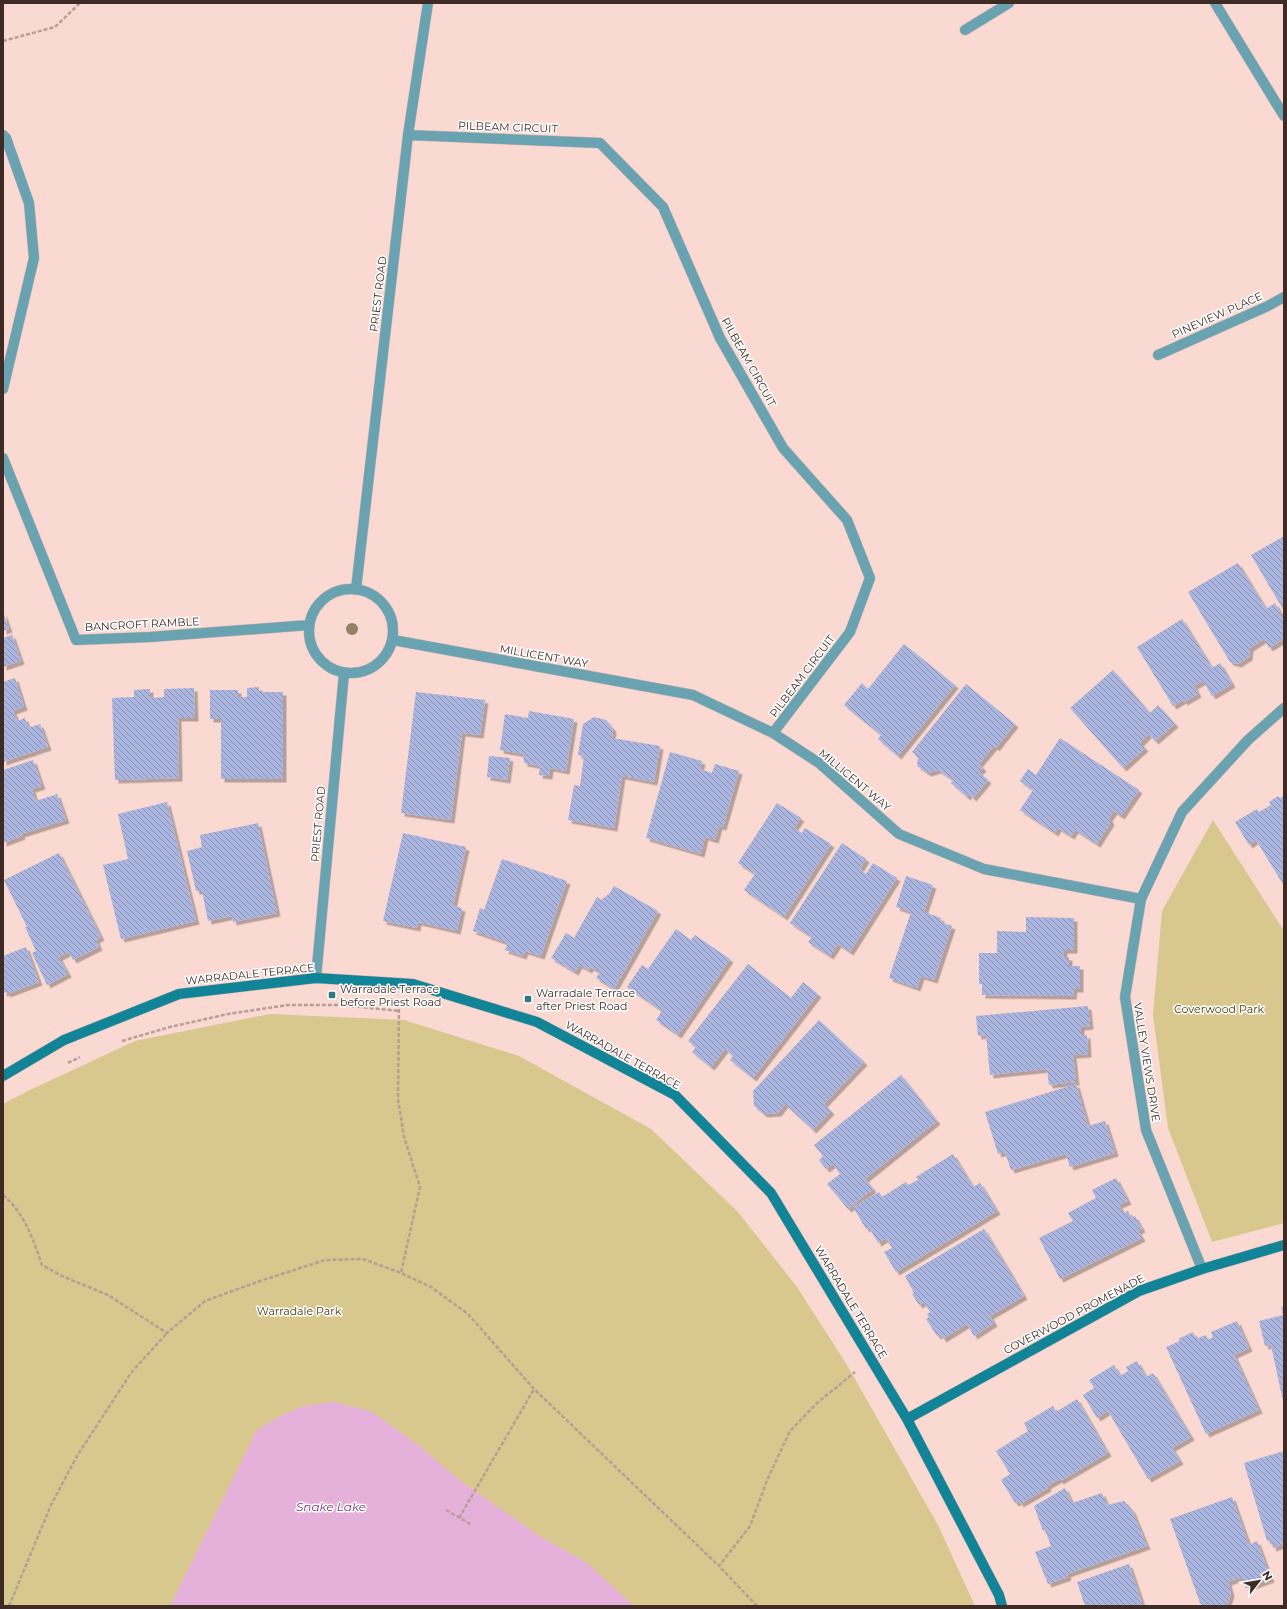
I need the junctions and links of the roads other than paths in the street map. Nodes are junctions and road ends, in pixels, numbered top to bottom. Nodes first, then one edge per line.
1 (428, 3) edge
2 (1009, 3) edge
3 (1215, 3) edge
4 (965, 30) dead end
5 (1284, 116) edge
6 (3, 135) edge
7 (408, 135) junction
8 (1284, 297) edge
9 (1158, 355) dead end
10 (3, 388) edge
11 (3, 458) edge
12 (356, 589) junction
13 (309, 625) junction
14 (393, 640) junction
15 (344, 673) junction
16 (1284, 708) edge
17 (773, 733) junction
18 (1141, 899) junction
19 (316, 978) junction
20 (3, 1076) edge
21 (1284, 1245) edge
22 (1202, 1269) junction
23 (907, 1419) junction
24 (1002, 1606) edge

1 - 7 street, PRIEST ROAD
2 - 4 street
3 - 5 street
6 - 10 street
7 - 12 street, PRIEST ROAD
7 - 17 street, PILBEAM CIRCUIT
8 - 9 street, PINEVIEW PLACE
11 - 13 street, BANCROFT RAMBLE
12 - 13 street
12 - 14 street
13 - 15 street
14 - 15 street
14 - 17 street, MILLICENT WAY
15 - 19 street, PRIEST ROAD
16 - 18 street, VALLEY VIEWS DRIVE
17 - 18 street, MILLICENT WAY
18 - 22 street, VALLEY VIEWS DRIVE
19 - 20 street, WARRADALE TERRACE
19 - 23 street, WARRADALE TERRACE
21 - 22 street, COVERWOOD PROMENADE
22 - 23 street, COVERWOOD PROMENADE
23 - 24 street, WARRADALE TERRACE

